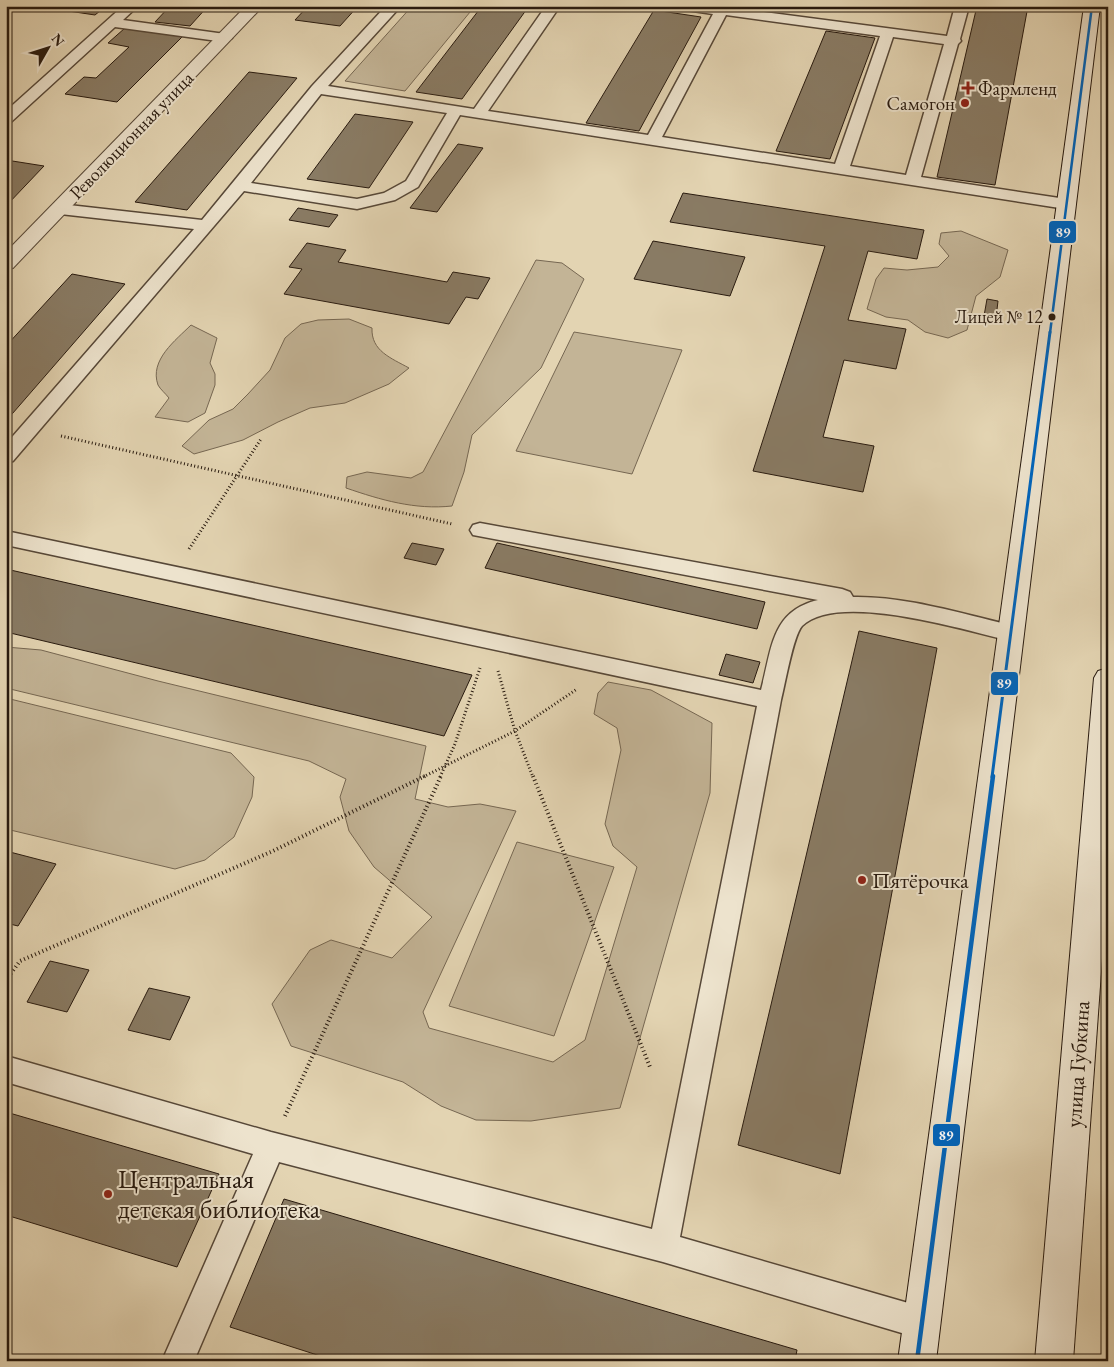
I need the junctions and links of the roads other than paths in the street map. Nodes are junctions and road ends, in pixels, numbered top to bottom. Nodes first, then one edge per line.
1 (131, 6) edge
2 (256, 6) edge
3 (394, 6) edge
4 (553, 6) edge
5 (686, 6) edge
6 (962, 6) edge
7 (1092, 6) edge
8 (721, 11) junction
9 (113, 23) junction
10 (888, 32) junction
11 (225, 38) junction
12 (954, 41) junction
13 (317, 89) junction
14 (456, 110) junction
15 (478, 114) junction
16 (6, 119) edge
17 (653, 141) junction
18 (841, 170) junction
19 (912, 181) junction
20 (240, 186) junction
21 (1066, 204) junction
22 (60, 209) junction
23 (207, 225) junction
24 (6, 264) edge
25 (6, 457) edge
26 (480, 530) road end
27 (6, 538) edge
28 (872, 603) junction
29 (1010, 632) junction
30 (1108, 678) edge
31 (770, 700) junction
32 (1106, 712) edge
33 (6, 1069) edge
34 (271, 1146) junction
35 (663, 1247) junction
36 (922, 1323) junction
37 (178, 1361) edge
38 (917, 1361) edge
39 (1054, 1361) edge

1 - 9 lane
2 - 11 main road, Революционная улица
3 - 13 lane
4 - 15 lane
5 - 8 lane
6 - 12 lane
7 - 21 main road
8 - 10 lane
8 - 17 lane
9 - 11 lane
9 - 16 lane
10 - 12 lane
10 - 18 lane
11 - 22 main road, Революционная улица
12 - 19 lane
13 - 14 lane
13 - 20 lane
14 - 15 lane
14 - 20 lane
15 - 17 lane
17 - 18 lane
18 - 19 lane
19 - 21 lane
20 - 23 lane
21 - 29 main road
22 - 23 lane
22 - 24 main road, Революционная улица
23 - 25 lane
26 - 28 lane
27 - 31 lane
28 - 29 lane
28 - 31 lane
29 - 36 main road
30 - 32 main road, улица Губкина
31 - 35 lane
32 - 39 main road, улица Губкина
33 - 34 lane
34 - 35 lane
34 - 37 lane
35 - 36 lane
36 - 38 main road

